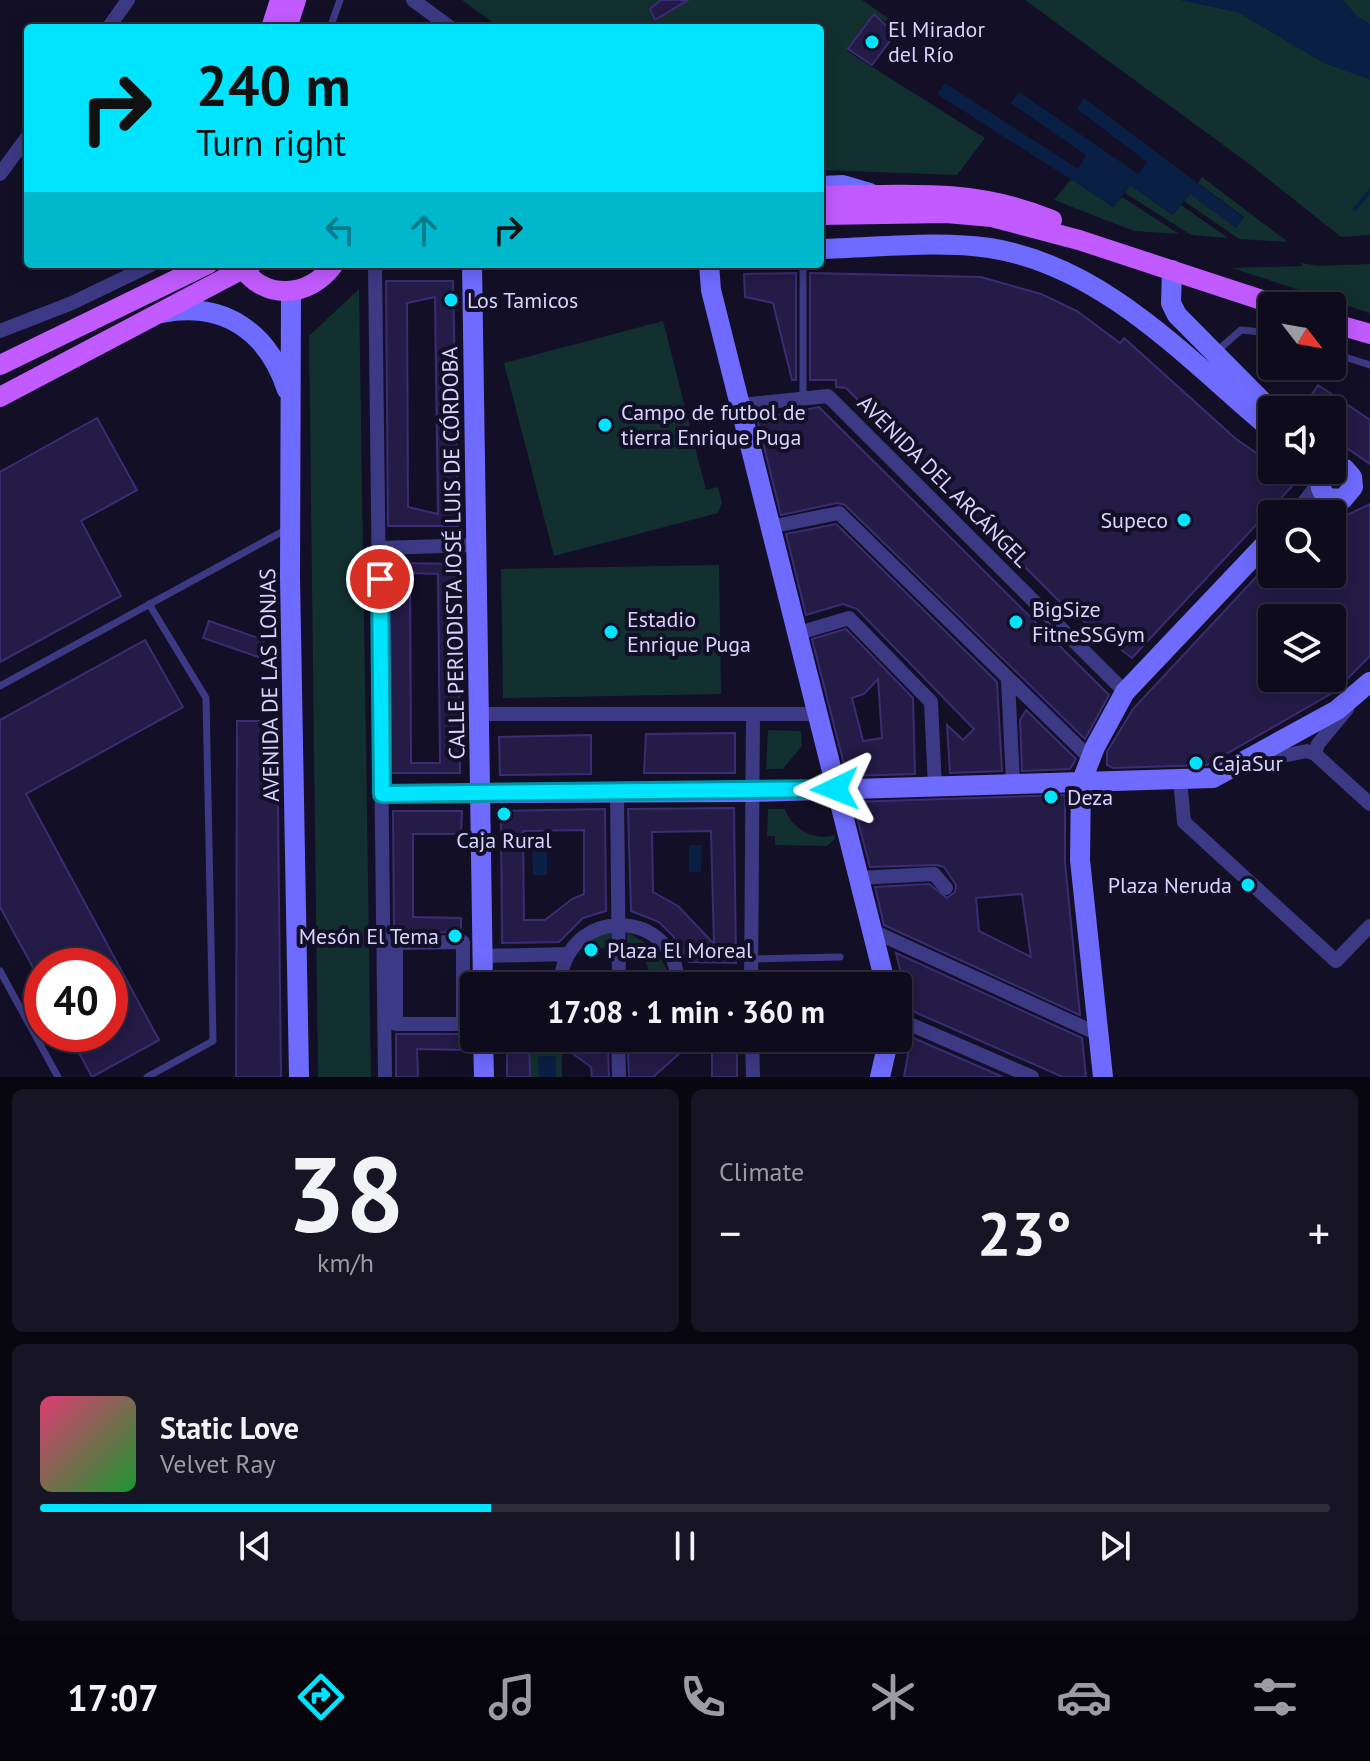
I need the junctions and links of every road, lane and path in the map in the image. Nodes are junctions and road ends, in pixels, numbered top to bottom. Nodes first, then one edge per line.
1 (128, 0) edge
2 (280, 0) edge
3 (296, 0) edge
4 (340, 0) edge
5 (413, 0) edge
6 (111, 24) edge
7 (272, 24) edge
8 (288, 24) edge
9 (331, 24) edge
10 (446, 24) edge
11 (24, 141) edge
12 (0, 174) edge
13 (824, 186) edge
14 (877, 195) junction
15 (824, 196) edge
16 (824, 215) edge
17 (824, 249) edge
18 (145, 268) edge
19 (200, 268) edge
20 (240, 268) edge
21 (248, 268) edge
22 (330, 268) edge
23 (375, 268) edge
24 (472, 268) edge
25 (709, 268) edge
26 (803, 268) edge
27 (1167, 268) junction
28 (291, 293) junction
29 (1258, 299) edge
30 (158, 313) junction
31 (1346, 327) edge
32 (0, 331) edge
33 (1258, 332) edge
34 (1370, 334) edge
35 (1215, 353) junction
36 (1346, 357) edge
37 (0, 365) edge
38 (1370, 365) edge
39 (0, 397) edge
40 (1258, 397) edge
41 (803, 399) junction
42 (741, 405) junction
43 (291, 407) junction
44 (1258, 418) edge
45 (1325, 484) edge
46 (1308, 500) edge
47 (292, 526) junction
48 (770, 527) junction
49 (475, 545) junction
50 (380, 548) junction
51 (1258, 552) edge
52 (149, 604) junction
53 (799, 633) junction
54 (1008, 680) junction
55 (0, 686) edge
56 (1365, 688) edge
57 (1125, 692) junction
58 (479, 714) junction
59 (753, 714) junction
60 (816, 714) junction
61 (1315, 754) junction
62 (1092, 760) junction
63 (1238, 765) junction
64 (1180, 780) junction
65 (1013, 783) junction
66 (1081, 783) junction
67 (935, 788) junction
68 (835, 789) junction
69 (617, 790) junction
70 (750, 792) junction
71 (481, 793) junction
72 (382, 794) junction
73 (1370, 804) edge
74 (858, 878) junction
75 (946, 888) dead end
76 (619, 924) junction
77 (1370, 926) edge
78 (875, 932) junction
79 (390, 948) junction
80 (476, 950) junction
81 (568, 954) junction
82 (840, 957) dead end
83 (751, 959) junction
84 (0, 971) edge
85 (474, 972) edge
86 (480, 972) edge
87 (564, 972) edge
88 (619, 972) edge
89 (675, 972) edge
90 (751, 972) edge
91 (883, 972) edge
92 (460, 1021) edge
93 (390, 1022) junction
94 (912, 1025) edge
95 (1098, 1034) junction
96 (483, 1052) edge
97 (618, 1052) edge
98 (752, 1052) edge
99 (886, 1052) edge
100 (58, 1077) edge
101 (147, 1077) edge
102 (299, 1077) edge
103 (385, 1077) edge
104 (484, 1077) edge
105 (619, 1077) edge
106 (753, 1077) edge
107 (880, 1077) edge
108 (1032, 1077) edge
109 (1103, 1077) edge

1 - 6 street
2 - 7 main road
3 - 8 main road
4 - 9 lane
5 - 10 street
11 - 12 street
13 - 14 street
14 - 15 main road
14 - 27 main road
16 - 27 main road
17 - 44 street
18 - 32 street
19 - 37 main road
20 - 30 main road
21 - 28 main road
22 - 28 main road
23 - 50 street
24 - 49 street, CALLE PERIODISTA JOSÉ LUIS DE CÓRDOBA
25 - 42 street
26 - 41 lane
27 - 29 main road
27 - 35 street
28 - 43 street, AVENIDA DE LAS LONJAS
30 - 39 main road
30 - 43 street
31 - 34 main road
33 - 35 lane
35 - 40 street
36 - 38 lane
41 - 42 street, AVENIDA DEL ARCÁNGEL
41 - 57 street, AVENIDA DEL ARCÁNGEL
42 - 48 street
43 - 47 street, AVENIDA DE LAS LONJAS
45 - 46 street
47 - 52 lane
47 - 102 street, AVENIDA DE LAS LONJAS
48 - 53 street
48 - 54 street
49 - 50 street
49 - 58 street, CALLE PERIODISTA JOSÉ LUIS DE CÓRDOBA
50 - 72 street
51 - 57 street
52 - 55 lane
52 - 101 lane
53 - 60 street
53 - 67 street
54 - 62 street
54 - 65 street
56 - 61 street
56 - 63 street
57 - 62 street
58 - 59 street
58 - 71 street, CALLE PERIODISTA JOSÉ LUIS DE CÓRDOBA
59 - 60 street
59 - 70 street
60 - 68 street
61 - 63 street
61 - 73 street
62 - 66 street
63 - 64 street
64 - 66 street
64 - 77 street
65 - 66 street
65 - 67 street
66 - 95 street
67 - 68 street
68 - 70 street
68 - 74 street
69 - 70 street
69 - 71 street
69 - 76 street
70 - 83 street
71 - 72 street
71 - 80 street, CALLE PERIODISTA JOSÉ LUIS DE CÓRDOBA
72 - 79 street
74 - 75 street
74 - 78 street
76 - 81 street
76 - 88 street
76 - 89 street
78 - 91 street
78 - 95 street
79 - 80 street
79 - 93 street
80 - 81 street
80 - 85 street
80 - 86 street, CALLE PERIODISTA JOSÉ LUIS DE CÓRDOBA
81 - 87 street
82 - 83 lane
83 - 90 street
84 - 100 lane
92 - 93 street
93 - 103 street
94 - 108 street
95 - 109 street
96 - 104 street
97 - 105 street
98 - 106 street
99 - 107 street

